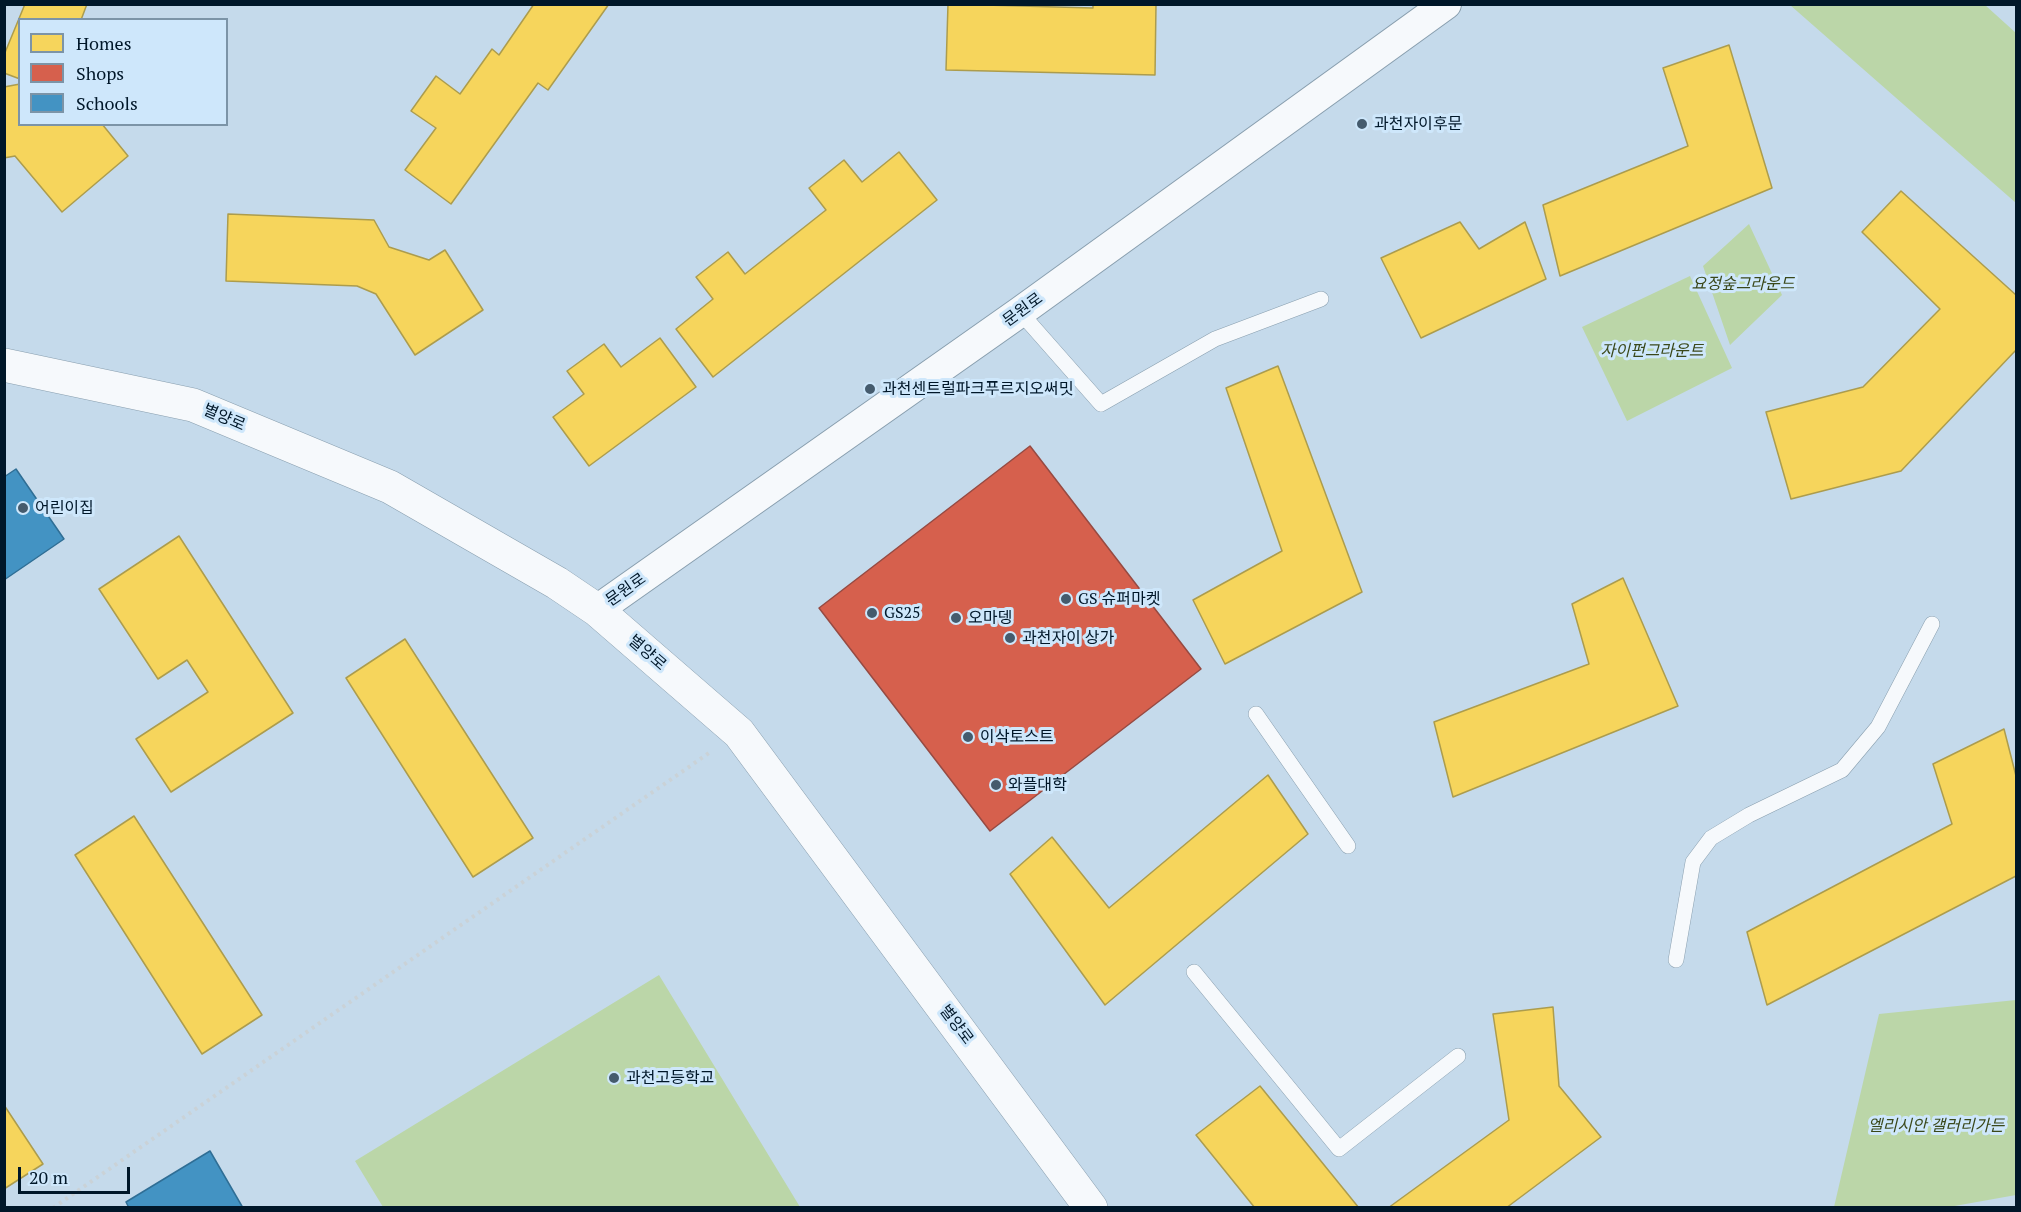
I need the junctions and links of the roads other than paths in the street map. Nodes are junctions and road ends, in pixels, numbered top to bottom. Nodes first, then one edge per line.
1 (1446, 4) edge
2 (1321, 299) dead end
3 (1020, 312) junction
4 (4, 365) edge
5 (597, 610) junction
6 (1932, 624) dead end
7 (1257, 714) dead end
8 (1348, 846) dead end
9 (1676, 960) dead end
10 (1194, 972) dead end
11 (1458, 1056) dead end
12 (1090, 1208) edge

1 - 3 street, 문원로
2 - 3 lane
3 - 5 street, 문원로
4 - 5 street, 별양로
5 - 12 street, 별양로
6 - 9 lane
7 - 8 lane
10 - 11 lane

